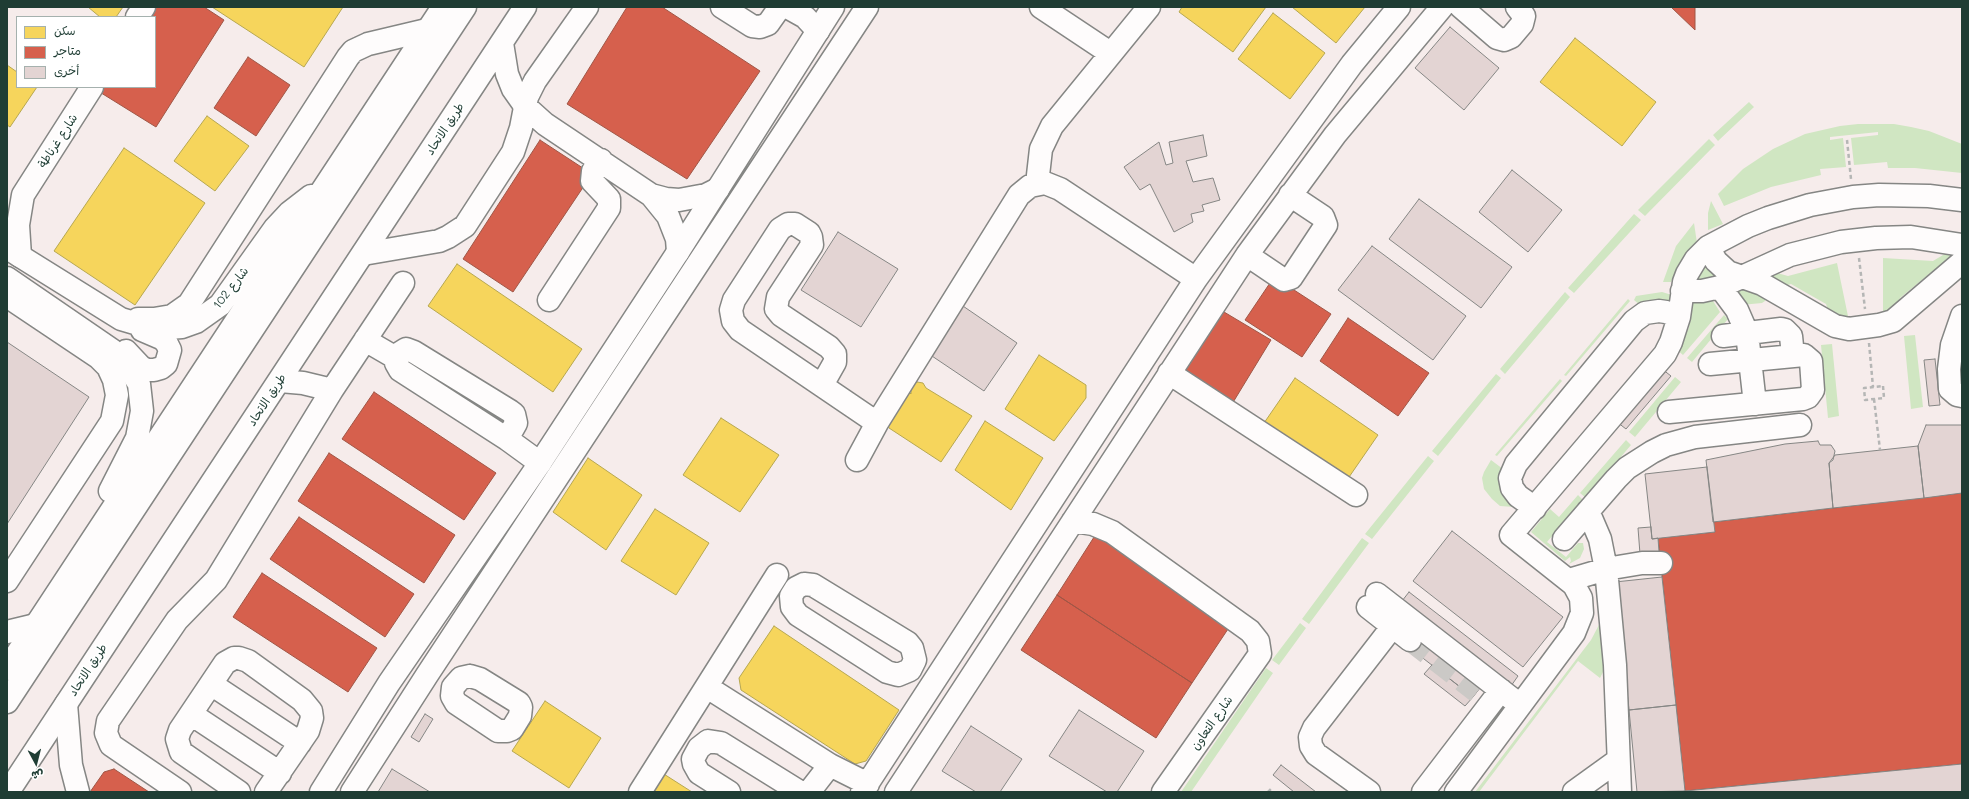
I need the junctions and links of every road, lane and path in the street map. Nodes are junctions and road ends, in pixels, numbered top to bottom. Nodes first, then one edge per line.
1 (144, 7) edge
2 (443, 7) edge
3 (464, 7) edge
4 (525, 7) edge
5 (587, 7) edge
6 (722, 7) edge
7 (780, 7) edge
8 (787, 7) edge
9 (867, 7) edge
10 (1041, 7) edge
11 (1149, 7) edge
12 (1399, 7) edge
13 (1442, 7) edge
14 (1517, 7) edge
15 (1467, 9) edge
16 (822, 15) edge
17 (138, 16) edge
18 (428, 30) junction
19 (502, 43) junction
20 (1110, 53) junction
21 (1352, 64) junction
22 (91, 88) edge
23 (525, 106) junction
24 (1335, 135) junction
25 (1847, 140) dead end
26 (601, 160) junction
27 (1037, 184) junction
28 (325, 186) junction
29 (718, 190) junction
30 (651, 195) junction
31 (1290, 195) junction
32 (1853, 197) junction
33 (15, 199) edge
34 (1962, 200) edge
35 (1857, 239) junction
36 (1962, 245) edge
37 (1708, 247) junction
38 (14, 252) edge
39 (678, 252) junction
40 (363, 254) junction
41 (1247, 255) junction
42 (1962, 262) edge
43 (1743, 277) junction
44 (7, 278) edge
45 (1196, 279) junction
46 (403, 283) dead end
47 (1716, 288) junction
48 (1682, 291) junction
49 (7, 296) edge
50 (549, 300) dead end
51 (1962, 316) edge
52 (1679, 317) junction
53 (121, 319) junction
54 (48, 322) junction
55 (73, 324) junction
56 (1867, 327) junction
57 (1736, 334) junction
58 (365, 340) junction
59 (1793, 356) junction
60 (1746, 360) junction
61 (1710, 364) dead end
62 (1169, 373) junction
63 (280, 381) junction
64 (822, 385) junction
65 (1873, 387) junction
66 (332, 390) junction
67 (1962, 396) edge
68 (1874, 399) junction
69 (1750, 404) junction
70 (1669, 412) dead end
71 (877, 423) junction
72 (1800, 425) dead end
73 (1880, 450) dead end
74 (857, 460) dead end
75 (540, 463) junction
76 (1356, 495) dead end
77 (1534, 508) junction
78 (1588, 510) junction
79 (1073, 521) junction
80 (104, 523) junction
81 (1564, 539) dead end
82 (1661, 563) dead end
83 (1606, 568) junction
84 (778, 574) dead end
85 (1569, 580) junction
86 (7, 581) edge
87 (36, 625) junction
88 (1393, 626) junction
89 (7, 632) edge
90 (1410, 640) tunnel mouth
91 (7, 669) edge
92 (904, 674) junction
93 (427, 675) junction
94 (211, 684) junction
95 (453, 687) dead end
96 (707, 687) junction
97 (928, 692) junction
98 (1489, 695) junction
99 (7, 702) edge
100 (66, 704) junction
101 (1515, 712) junction
102 (191, 714) junction
103 (300, 743) junction
104 (1617, 761) junction
105 (830, 765) junction
106 (280, 773) junction
107 (865, 788) edge
108 (1271, 789) dead end
109 (8, 792) edge
110 (78, 792) edge
111 (180, 792) edge
112 (239, 792) edge
113 (266, 792) edge
114 (320, 792) edge
115 (352, 792) edge
116 (640, 792) edge
117 (729, 792) edge
118 (800, 792) edge
119 (809, 792) edge
120 (896, 792) edge
121 (1163, 792) edge
122 (1268, 792) edge
123 (1369, 792) edge
124 (1423, 792) edge
125 (1456, 792) edge
126 (1574, 792) edge
127 (1620, 792) edge

1 - 17 main road
2 - 18 main road
3 - 99 main road
4 - 19 main road, طريق الاتحاد
5 - 23 main road
6 - 7 main road
8 - 16 main road
9 - 93 main road
10 - 20 main road
11 - 20 main road
12 - 21 main road
13 - 24 main road
14 - 15 main road
16 - 29 main road
18 - 28 main road
18 - 53 main road
19 - 23 main road
19 - 40 main road, طريق الاتحاد
20 - 27 main road
21 - 24 main road
21 - 45 main road
22 - 33 main road, شارع غرناطة
23 - 26 main road
23 - 40 main road
24 - 31 main road
25 - 32 path
26 - 30 main road
26 - 50 main road
27 - 45 main road
27 - 71 main road
28 - 53 main road, شارع 102
28 - 80 main road
29 - 30 main road
29 - 39 main road
30 - 39 main road
31 - 41 main road
31 - 41 main road
32 - 34 main road
32 - 37 main road
33 - 38 main road, شارع غرناطة
35 - 36 main road
35 - 43 main road
35 - 56 path
37 - 43 main road
37 - 48 main road
38 - 53 main road, شارع 102
39 - 75 main road
40 - 63 main road, طريق الاتحاد
41 - 62 main road
42 - 56 main road
43 - 47 main road
43 - 56 main road
44 - 55 main road
45 - 97 main road
46 - 58 main road
47 - 48 main road
47 - 57 main road
48 - 52 main road
49 - 54 main road
51 - 67 main road
52 - 77 main road
52 - 77 main road
53 - 55 main road
54 - 55 main road
54 - 86 main road
55 - 80 main road
56 - 65 path
57 - 59 main road
57 - 60 main road
58 - 66 main road
58 - 75 main road
59 - 60 main road
59 - 69 main road
60 - 61 main road
60 - 69 main road
62 - 76 main road
62 - 79 main road
63 - 66 main road
63 - 100 main road, طريق الاتحاد
64 - 64 main road
64 - 71 main road
65 - 68 path
65 - 68 path
66 - 111 main road
68 - 73 path
69 - 70 main road
71 - 74 main road
72 - 78 main road
75 - 114 main road
77 - 85 main road
78 - 81 main road
78 - 83 main road
79 - 120 main road
79 - 121 main road, شارع التعاون
80 - 87 main road
82 - 83 main road
83 - 85 main road
83 - 104 main road
84 - 96 main road
85 - 101 main road
87 - 89 main road
87 - 91 main road
88 - 90 main road
88 - 98 main road
88 - 123 main road
92 - 92 main road
92 - 97 main road
93 - 95 main road
93 - 115 main road
94 - 102 main road
94 - 103 main road
94 - 103 main road
96 - 105 main road
96 - 116 main road
97 - 107 main road
98 - 101 main road
98 - 124 main road
100 - 109 main road, طريق الاتحاد
100 - 110 main road
101 - 125 main road
102 - 106 main road
102 - 112 main road
103 - 106 main road
104 - 126 main road
104 - 127 main road
105 - 107 main road
105 - 119 main road
106 - 113 main road
108 - 122 path
117 - 118 main road

